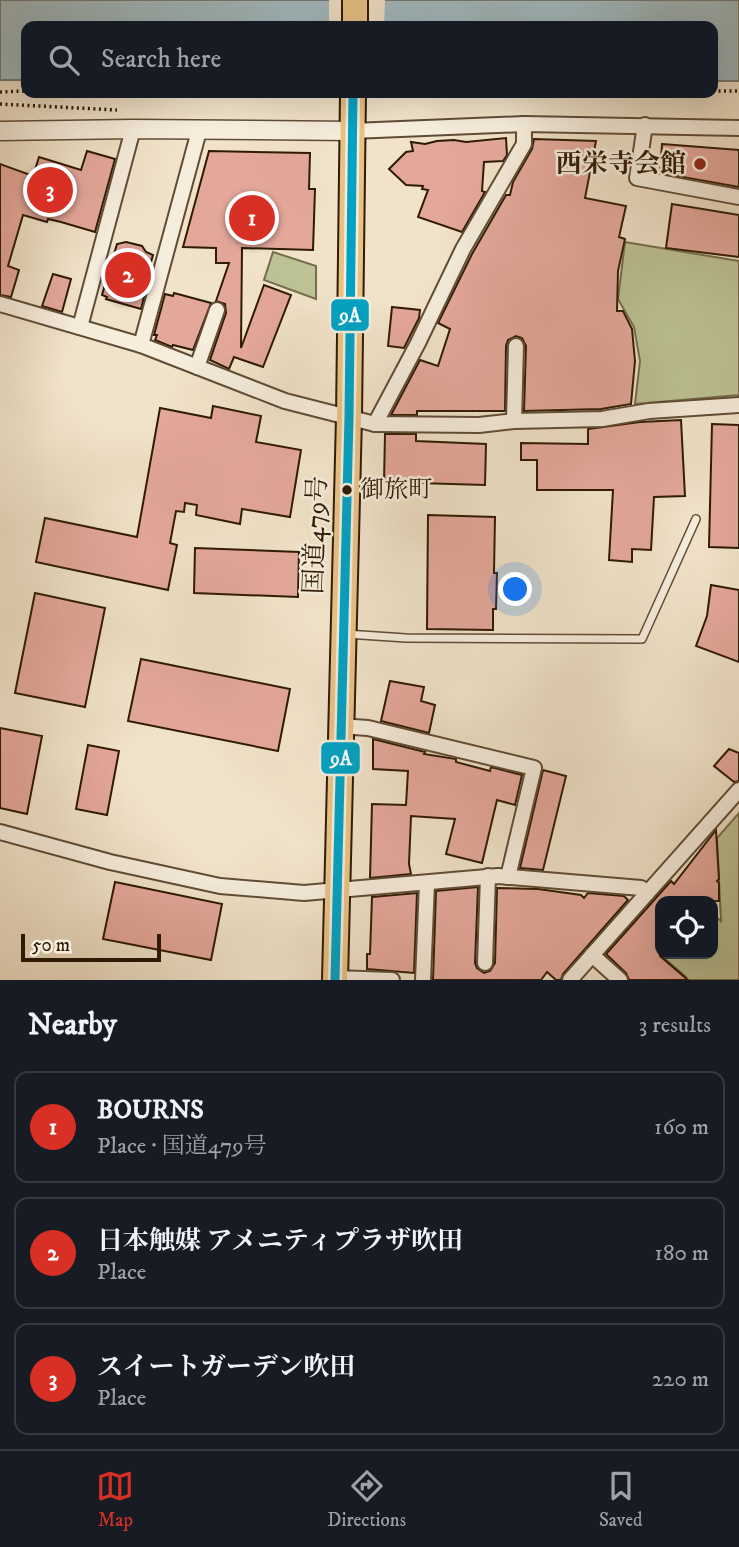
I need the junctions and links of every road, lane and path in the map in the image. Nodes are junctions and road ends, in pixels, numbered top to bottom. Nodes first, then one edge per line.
1 (355, 0) edge
2 (355, 21) edge
3 (21, 91) edge
4 (718, 91) edge
5 (739, 91) edge
6 (0, 92) edge
7 (353, 98) edge
8 (524, 124) junction
9 (645, 125) junction
10 (352, 127) junction
11 (739, 128) edge
12 (133, 129) junction
13 (0, 131) edge
14 (199, 131) junction
15 (739, 197) edge
16 (0, 304) edge
17 (217, 310) dead end
18 (80, 327) junction
19 (141, 345) junction
20 (516, 346) dead end
21 (197, 367) junction
22 (739, 405) edge
23 (349, 417) junction
24 (514, 421) junction
25 (375, 424) junction
26 (696, 519) dead end
27 (342, 634) junction
28 (340, 726) junction
29 (739, 790) edge
30 (0, 832) edge
31 (488, 876) junction
32 (508, 877) junction
33 (427, 883) junction
34 (337, 890) junction
35 (647, 893) junction
36 (592, 955) junction
37 (485, 962) dead end
38 (335, 979) edge
39 (392, 980) edge
40 (423, 980) edge
41 (570, 980) edge
42 (620, 980) edge

1 - 2 highway
3 - 6 path
4 - 5 path
7 - 10 highway, 国道479号
8 - 9 street
8 - 10 street
8 - 25 street
9 - 11 street
9 - 15 street
10 - 14 street
10 - 23 highway, 国道479号
12 - 13 street
12 - 14 street
12 - 18 street
14 - 19 street
16 - 18 street
17 - 21 street
18 - 19 street
19 - 21 street
20 - 24 street
21 - 23 street
22 - 24 street
23 - 25 street
23 - 27 highway, 国道479号
24 - 25 street
26 - 27 lane
27 - 28 highway, 国道479号
28 - 32 street
28 - 34 highway, 国道479号
29 - 35 street
30 - 34 street
31 - 32 street
31 - 33 street
31 - 37 street
32 - 35 street
33 - 34 street
33 - 40 street
34 - 38 highway, 国道479号
35 - 36 street
36 - 41 street
36 - 42 street
38 - 39 street

